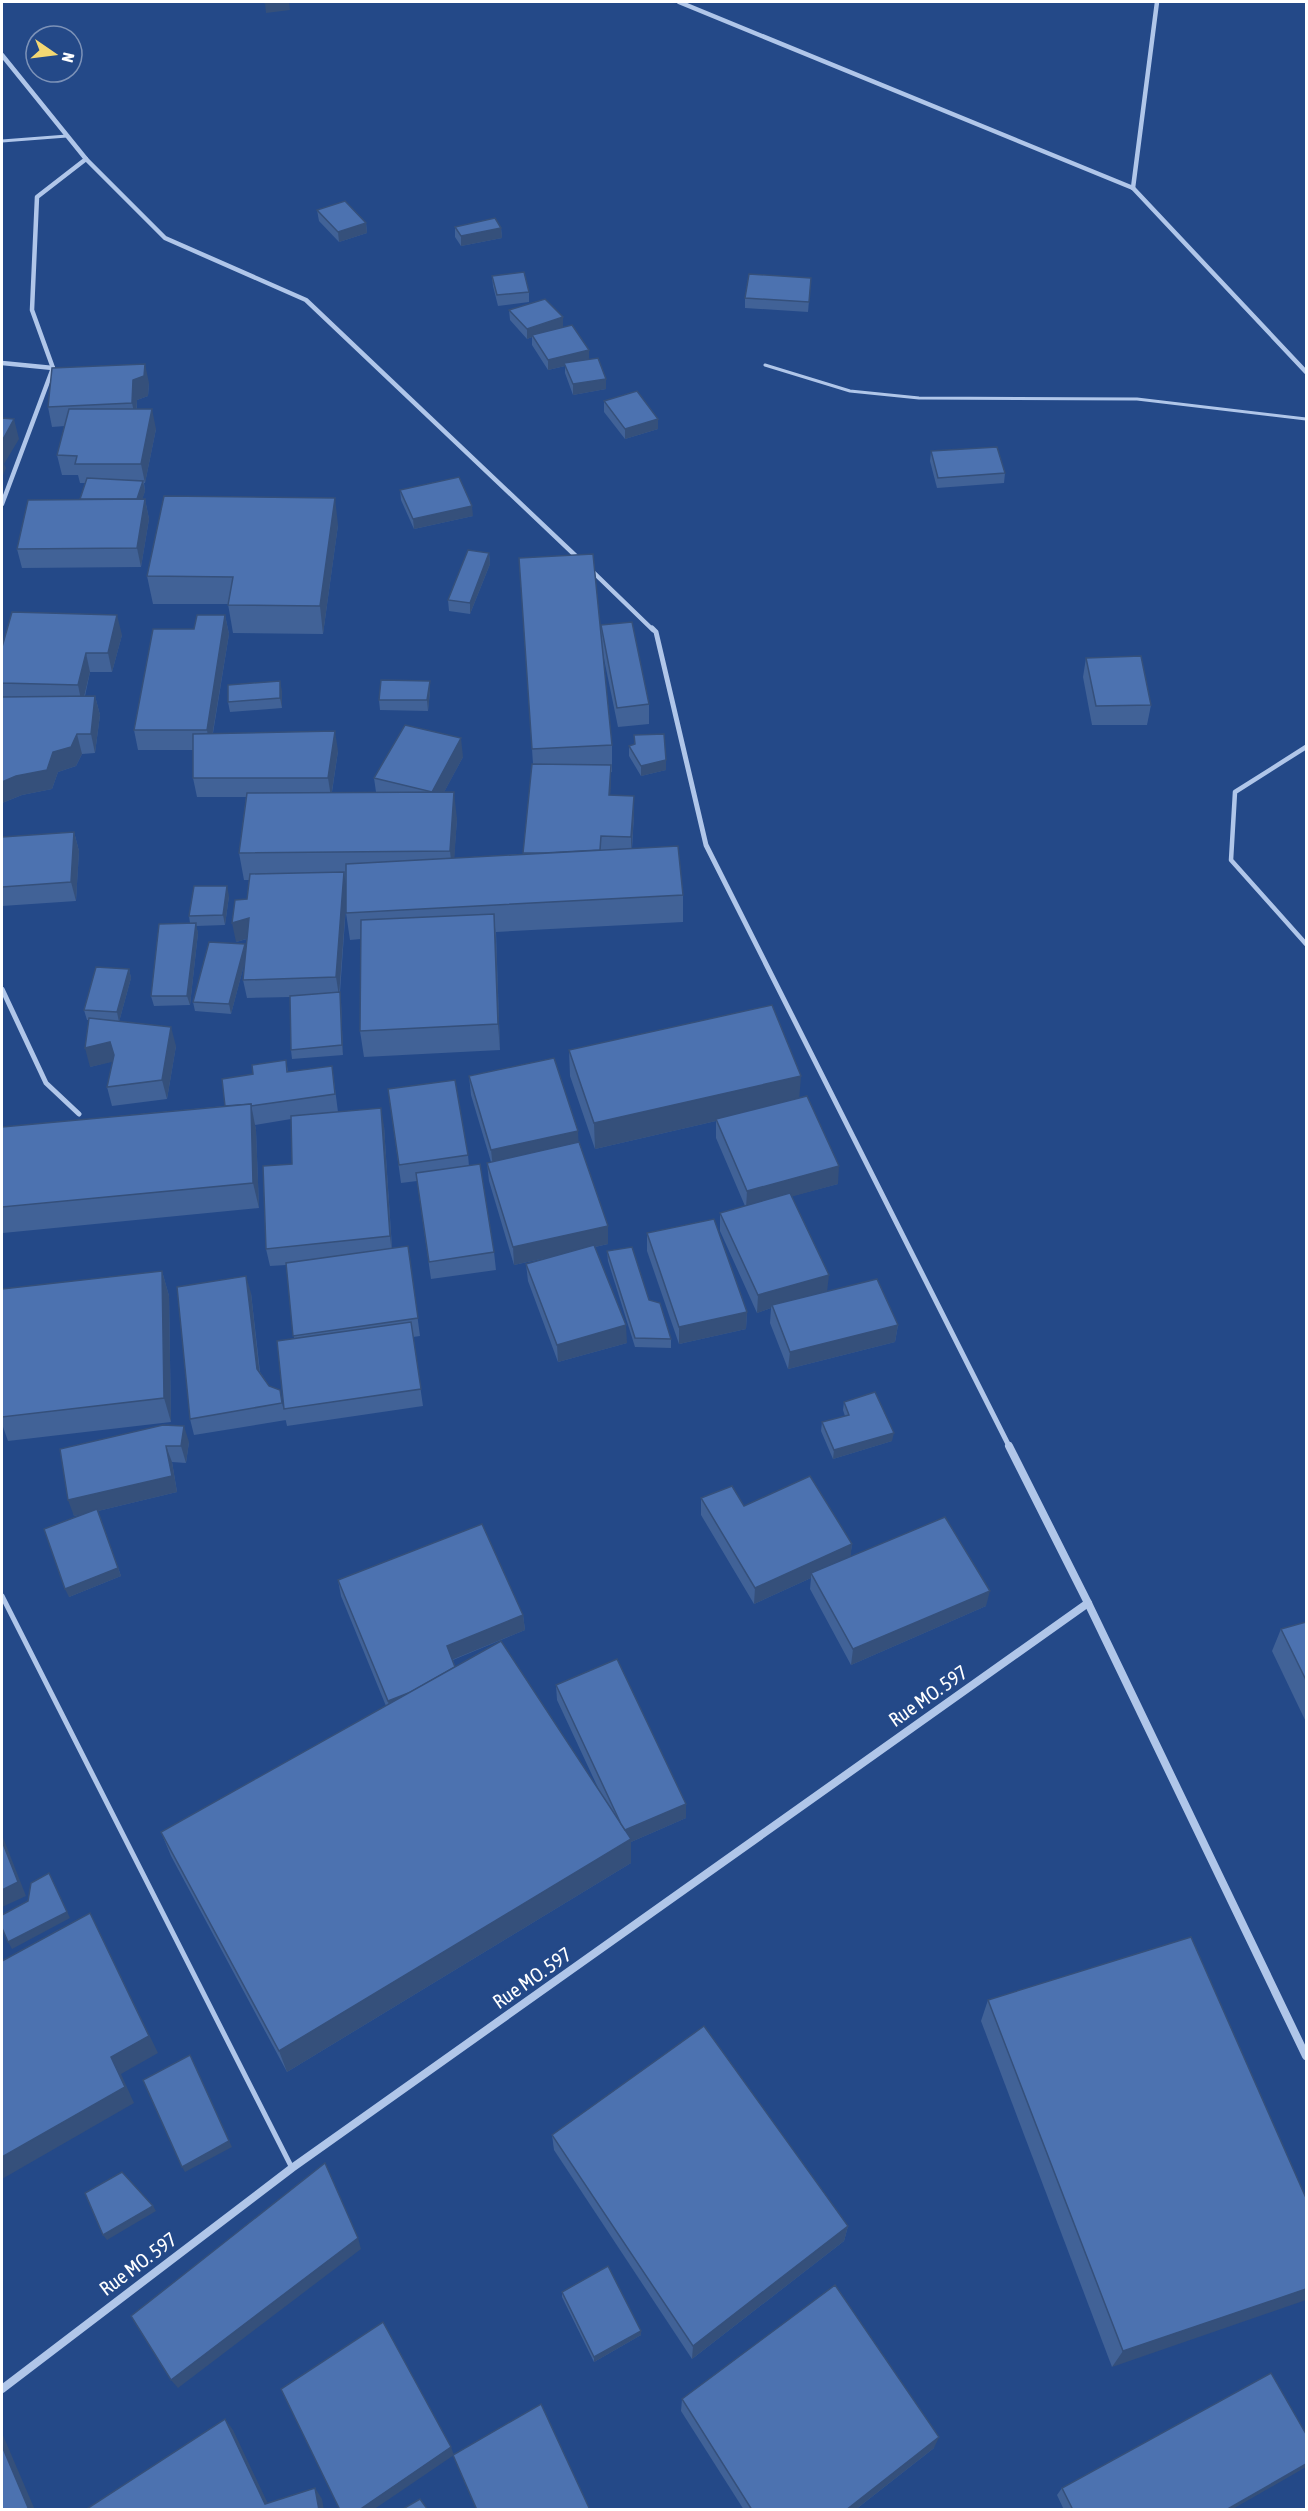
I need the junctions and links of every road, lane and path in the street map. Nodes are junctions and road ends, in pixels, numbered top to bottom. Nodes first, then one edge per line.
1 (680, 2) edge
2 (1158, 2) edge
3 (2, 55) edge
4 (67, 136) junction
5 (2, 141) edge
6 (86, 159) junction
7 (1133, 188) junction
8 (2, 363) edge
9 (765, 364) dead end
10 (53, 368) junction
11 (1306, 372) edge
12 (1306, 419) edge
13 (2, 504) edge
14 (1306, 747) edge
15 (1306, 944) edge
16 (2, 989) edge
17 (79, 1114) dead end
18 (2, 1596) edge
19 (1088, 1603) junction
20 (1306, 2056) edge
21 (292, 2168) junction
22 (2, 2388) edge

1 - 7 street
2 - 7 street
3 - 4 street
4 - 5 lane
4 - 6 street
6 - 10 street
6 - 19 street
7 - 11 street
8 - 10 street
9 - 12 lane
10 - 13 street
14 - 15 lane
16 - 17 street
18 - 21 lane
19 - 20 street
19 - 21 street, Rue MO. 597
21 - 22 street, Rue MO. 597

